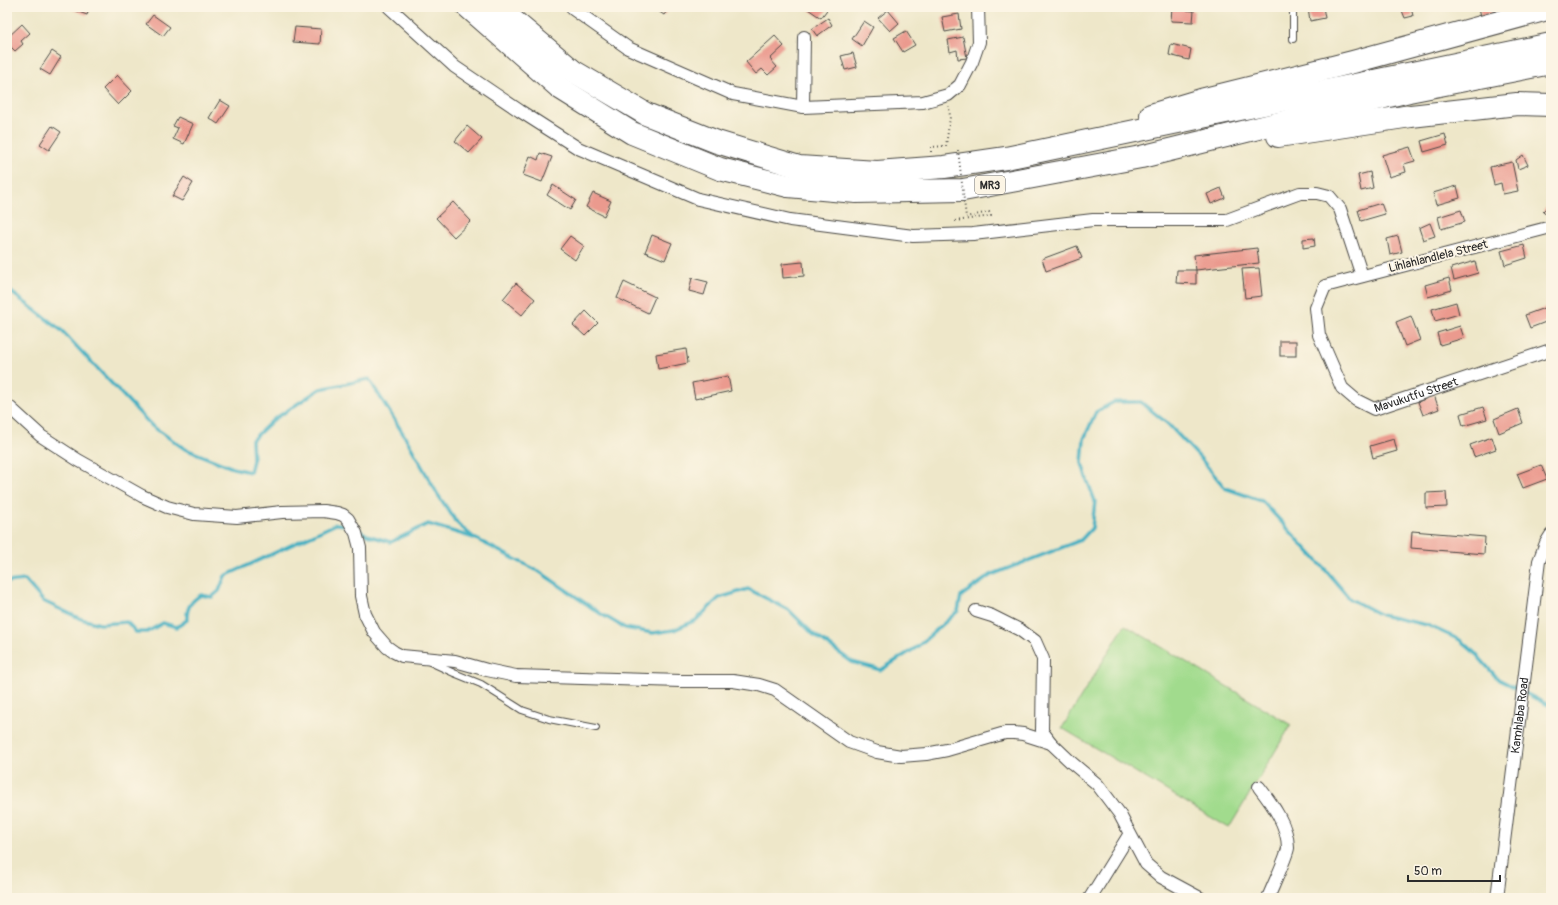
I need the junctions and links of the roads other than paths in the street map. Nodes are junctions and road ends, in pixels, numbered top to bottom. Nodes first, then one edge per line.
1 (389, 7) edge
2 (468, 7) edge
3 (497, 7) edge
4 (978, 7) edge
5 (1293, 7) edge
6 (1551, 8) edge
7 (573, 10) dead end
8 (804, 37) dead end
9 (1293, 39) dead end
10 (1551, 44) edge
11 (1551, 63) edge
12 (1551, 105) edge
13 (803, 107) junction
14 (1141, 157) junction
15 (1006, 158) junction
16 (1551, 227) edge
17 (1362, 276) junction
18 (1325, 286) joint
19 (1551, 350) edge
20 (7, 405) edge
21 (1551, 535) edge
22 (976, 611) dead end
23 (423, 658) junction
24 (596, 728) dead end
25 (1051, 743) junction
26 (1259, 787) dead end
27 (1130, 835) junction
28 (1090, 898) edge
29 (1200, 898) edge
30 (1268, 898) edge
31 (1497, 898) edge

1 - 17 street
2 - 14 highway, MR3
3 - 15 highway, MR3
4 - 13 street
5 - 9 lane
6 - 15 highway
7 - 13 street
8 - 13 street
10 - 15 highway, MR3
11 - 14 highway, MR3
12 - 14 highway
16 - 17 street, Lihlahlandlela Street
17 - 18 street, Lihlahlandlela Street
18 - 19 street, Mavukutfu Street
20 - 23 street
21 - 31 street, Kamhlaba Road
22 - 25 street
23 - 24 lane
23 - 25 street
25 - 27 street
26 - 30 street
27 - 28 street
27 - 29 street

